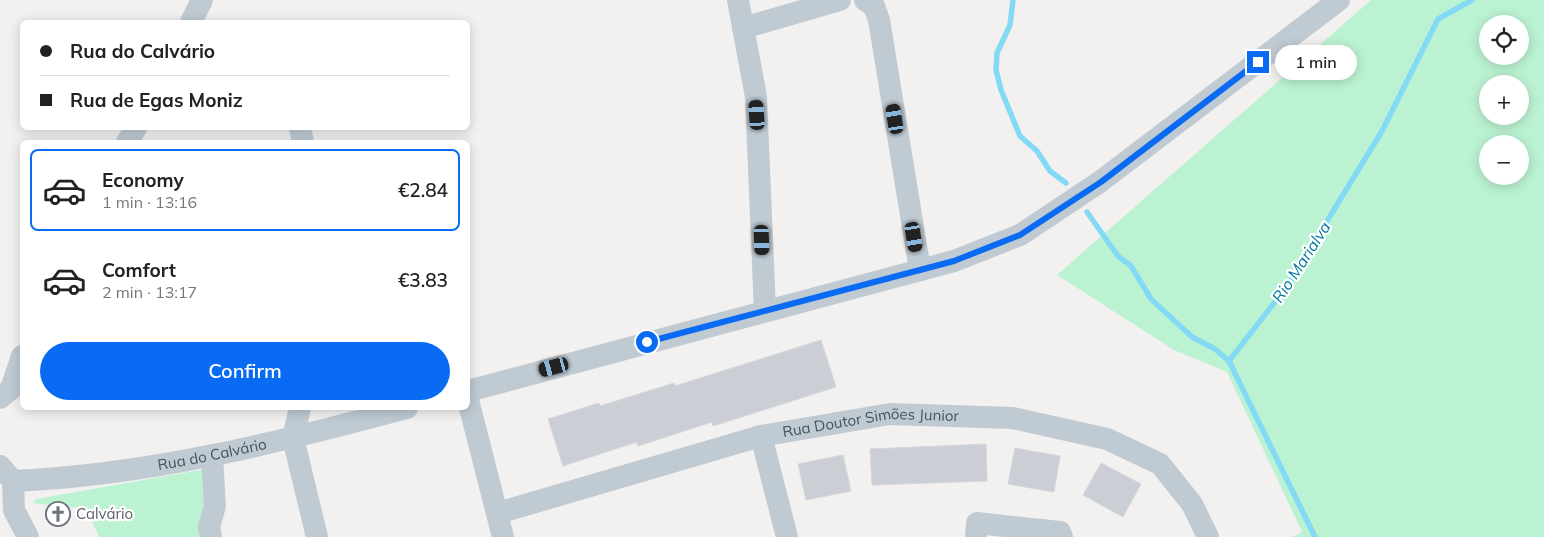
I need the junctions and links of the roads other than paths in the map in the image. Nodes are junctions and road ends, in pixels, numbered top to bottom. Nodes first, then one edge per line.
1 (202, 0) edge
2 (738, 0) edge
3 (840, 0) edge
4 (865, 0) edge
5 (1339, 0) edge
6 (192, 20) edge
7 (743, 28) junction
8 (920, 270) junction
9 (765, 312) junction
10 (20, 362) edge
11 (470, 390) edge
12 (0, 398) edge
13 (470, 408) edge
14 (300, 410) edge
15 (399, 410) edge
16 (761, 436) junction
17 (293, 438) junction
18 (212, 456) junction
19 (6, 473) edge
20 (498, 513) junction
21 (28, 537) edge
22 (211, 537) edge
23 (317, 537) edge
24 (503, 537) edge
25 (787, 537) edge
26 (976, 537) edge
27 (1062, 537) edge
28 (1208, 537) edge

1 - 6 street
2 - 7 street
3 - 7 street
4 - 8 street
5 - 8 street
7 - 9 street
8 - 9 street
9 - 11 street
10 - 12 street
13 - 20 street
14 - 17 street
15 - 17 street, Rua do Calvário
16 - 20 street, Rua Doutor Simões Junior
16 - 25 street
16 - 28 street, Rua Doutor Simões Junior
17 - 18 street, Rua do Calvário
17 - 23 street
18 - 19 street, Rua do Calvário
18 - 22 street
19 - 21 street
20 - 24 street
26 - 27 street

